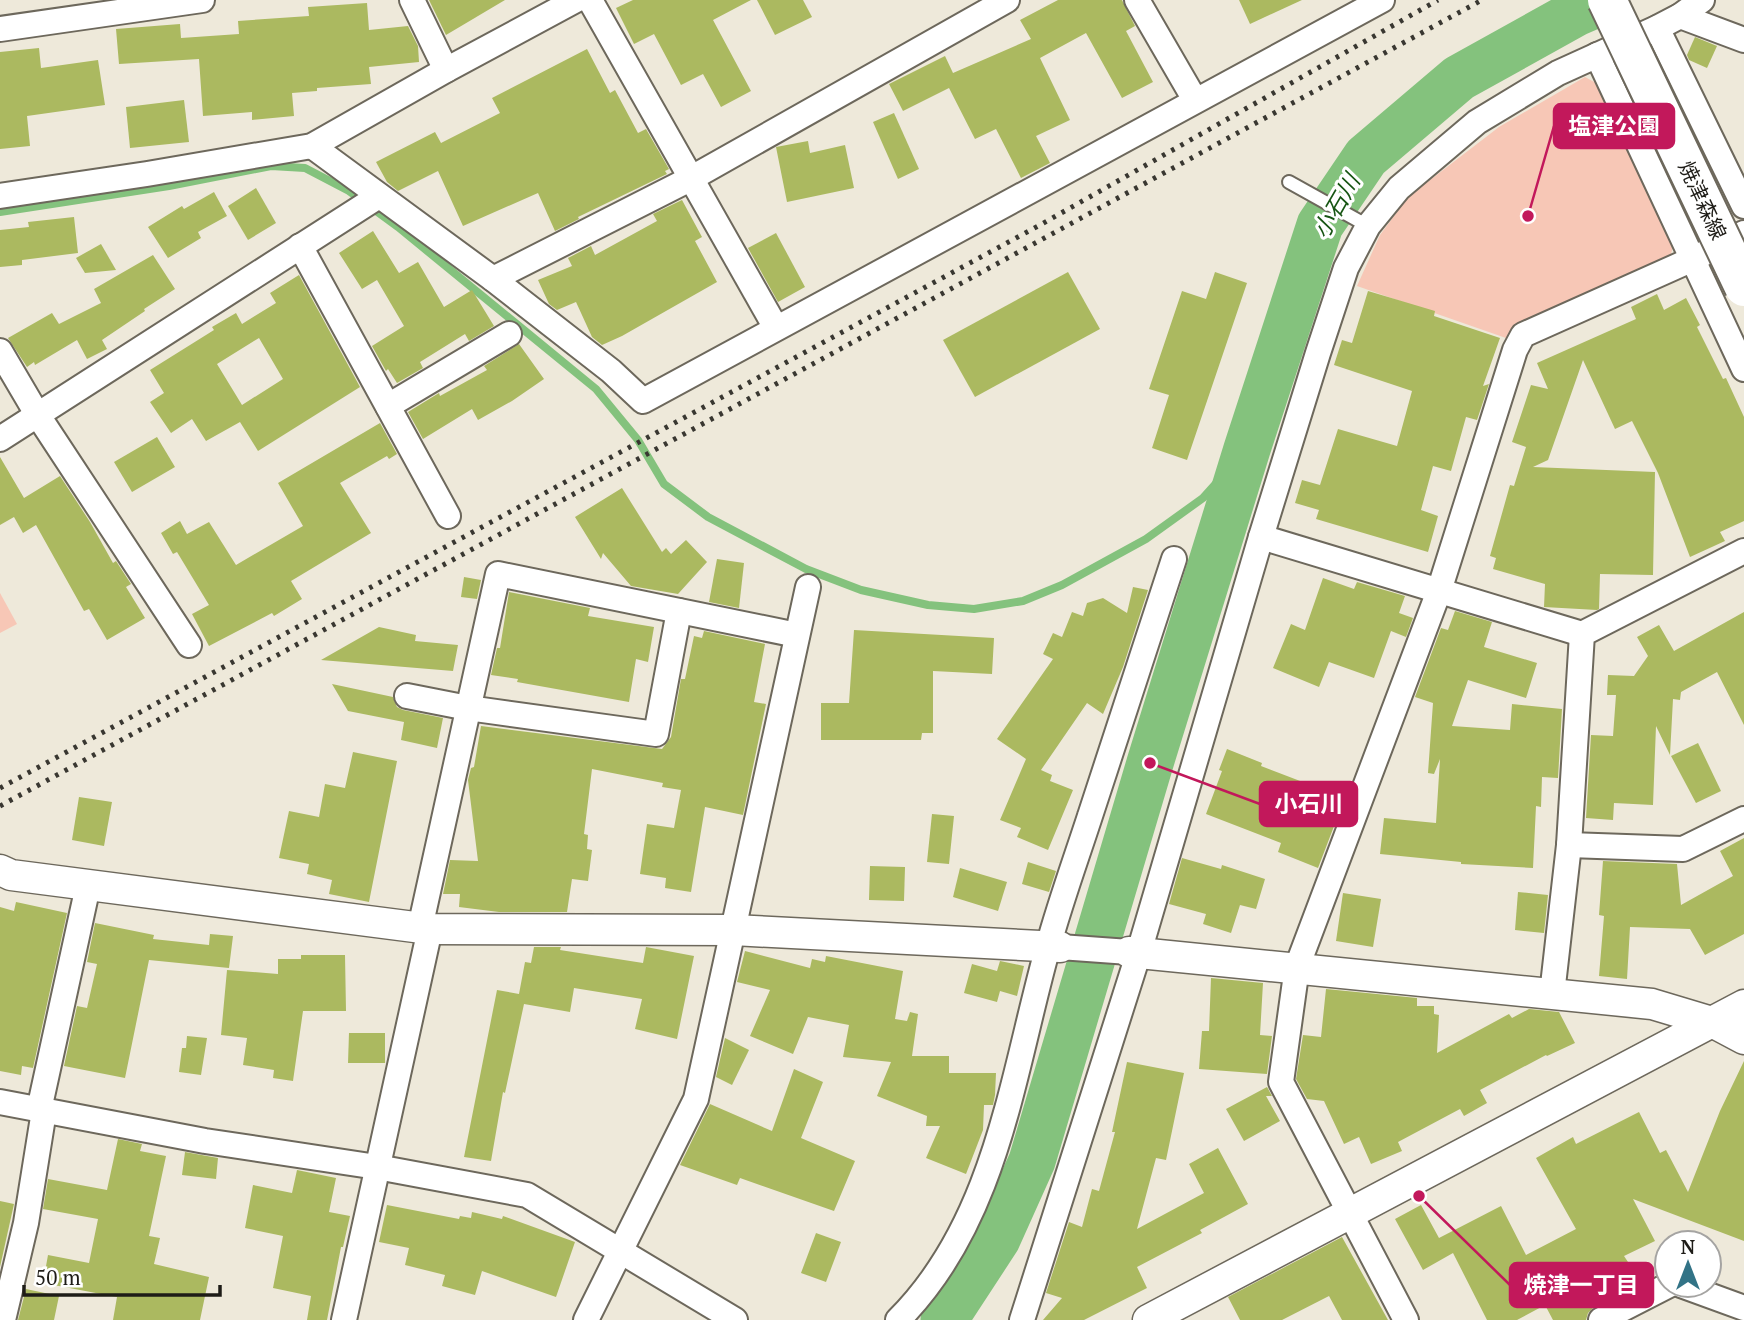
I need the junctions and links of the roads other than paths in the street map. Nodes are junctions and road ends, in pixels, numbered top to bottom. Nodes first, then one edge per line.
1 (202, 0) edge
2 (412, 0) edge
3 (576, 0) edge
4 (590, 0) edge
5 (1007, 0) edge
6 (1137, 0) edge
7 (1382, 0) edge
8 (1607, 0) edge
9 (1702, 0) edge
10 (1680, 16) junction
11 (1657, 28) junction
12 (0, 29) edge
13 (1744, 40) edge
14 (1597, 55) junction
15 (446, 70) junction
16 (1195, 100) junction
17 (312, 146) junction
18 (690, 179) junction
19 (1292, 184) dead end
20 (0, 196) edge
21 (380, 196) junction
22 (1744, 206) edge
23 (1363, 223) junction
24 (1744, 233) edge
25 (300, 246) junction
26 (1693, 259) junction
27 (493, 279) junction
28 (1744, 287) edge
29 (776, 328) junction
30 (509, 334) dead end
31 (0, 351) edge
32 (1744, 369) edge
33 (388, 406) junction
34 (37, 414) junction
35 (0, 439) edge
36 (448, 516) dead end
37 (1261, 537) junction
38 (1744, 551) edge
39 (1174, 559) dead end
40 (808, 587) dead end
41 (1439, 591) junction
42 (679, 611) junction
43 (1582, 634) junction
44 (797, 635) junction
45 (189, 645) dead end
46 (407, 696) dead end
47 (468, 708) junction
48 (1744, 819) edge
49 (1569, 845) junction
50 (0, 870) edge
51 (88, 886) junction
52 (425, 928) junction
53 (733, 930) junction
54 (1054, 946) junction
55 (1134, 952) junction
56 (1297, 967) junction
57 (1552, 994) junction
58 (1744, 1004) edge
59 (1712, 1022) junction
60 (1744, 1039) edge
61 (0, 1102) edge
62 (41, 1110) junction
63 (377, 1167) junction
64 (1350, 1213) junction
65 (621, 1251) junction
66 (1653, 1293) edge
67 (1719, 1299) edge
68 (1744, 1308) edge
69 (4, 1320) edge
70 (344, 1320) edge
71 (586, 1320) edge
72 (736, 1320) edge
73 (898, 1320) edge
74 (1022, 1320) edge
75 (1148, 1320) edge
76 (1406, 1320) edge
77 (1601, 1320) edge

1 - 12 street
2 - 15 street
3 - 15 street
4 - 18 street
5 - 18 street
6 - 16 street
7 - 16 street
8 - 28 main road, 焼津森線, bridge
9 - 10 street
10 - 11 street
10 - 13 street
11 - 14 street
11 - 22 street
14 - 23 street
14 - 26 street
15 - 17 street
16 - 29 street
17 - 20 street
17 - 21 street
18 - 27 street
18 - 29 street
19 - 23 lane
21 - 25 street
21 - 27 street
23 - 37 street
24 - 26 street
25 - 33 street
25 - 34 street
26 - 32 street
26 - 41 street
27 - 29 street
30 - 33 street
31 - 34 street
33 - 36 street
34 - 35 street
34 - 45 street
37 - 41 street
37 - 55 street
38 - 43 street
39 - 54 street
40 - 44 street
41 - 43 street
41 - 56 street
42 - 44 street
42 - 47 street
42 - 47 street
43 - 49 street
44 - 53 street
46 - 47 street
47 - 52 street
48 - 49 street
49 - 57 street
50 - 51 street
51 - 52 street
51 - 62 street
52 - 53 street
52 - 63 street
53 - 54 street
53 - 65 street
54 - 55 street
54 - 73 street
55 - 56 street
55 - 74 street
56 - 57 street
56 - 64 street
57 - 59 street
58 - 59 street
59 - 60 street
59 - 64 street
61 - 62 street
62 - 63 street
62 - 69 street
63 - 65 street
63 - 70 street
64 - 75 street
64 - 76 street
65 - 71 street
65 - 72 street
66 - 77 street
67 - 68 street

